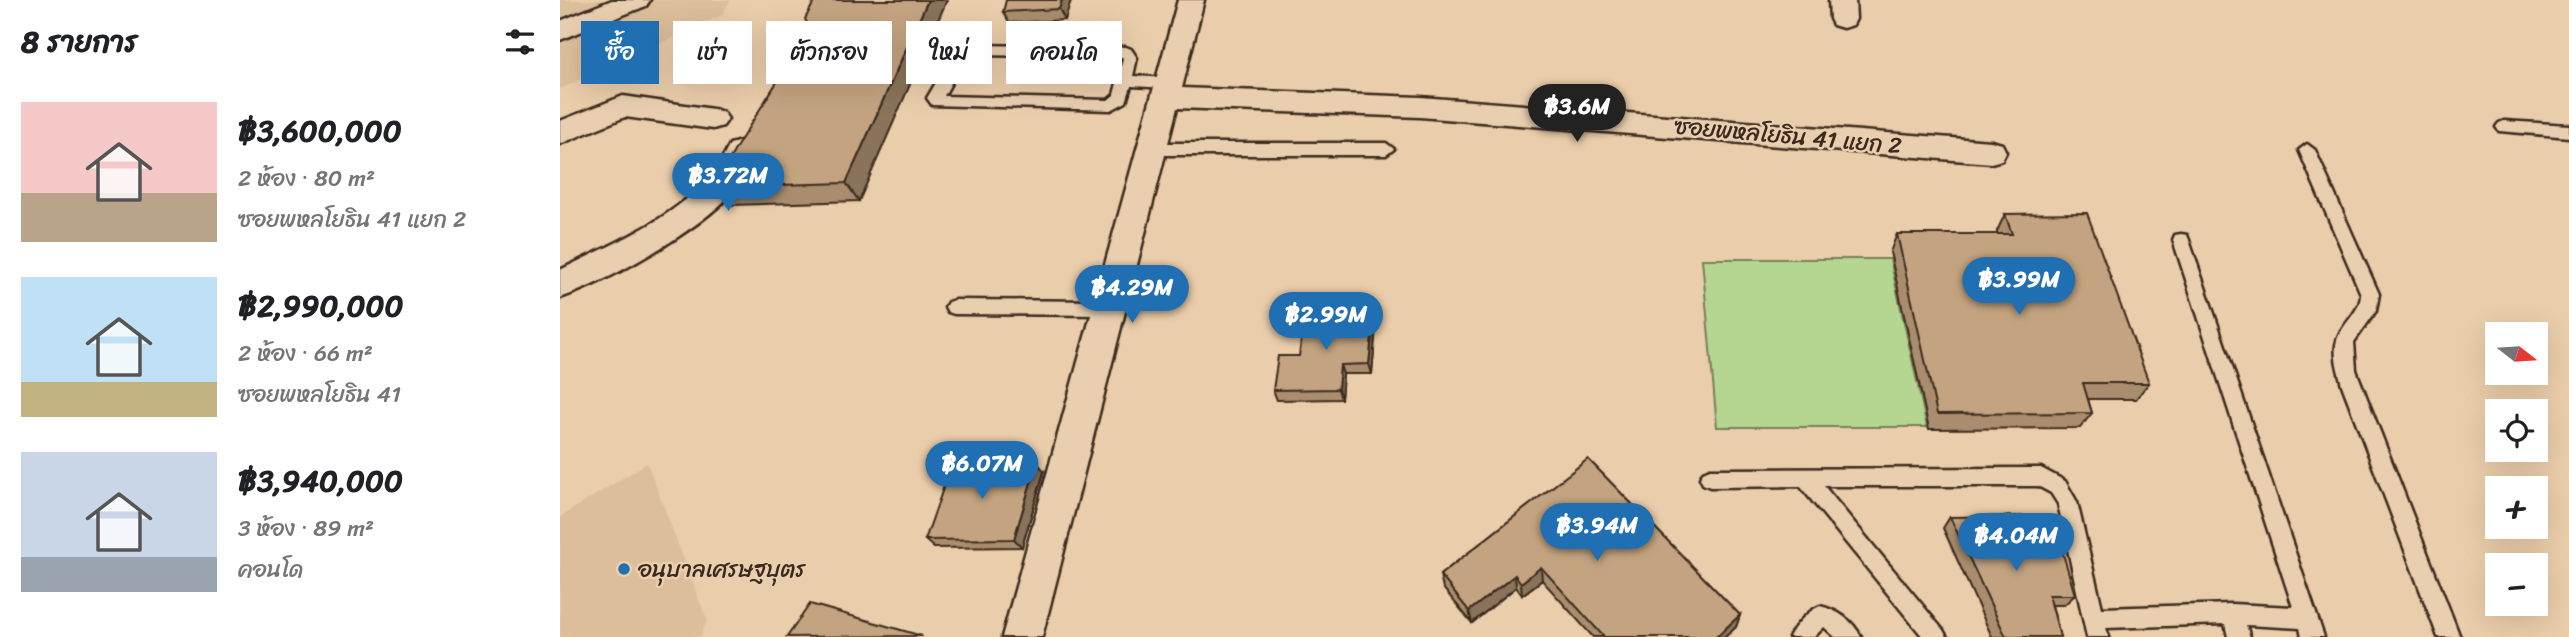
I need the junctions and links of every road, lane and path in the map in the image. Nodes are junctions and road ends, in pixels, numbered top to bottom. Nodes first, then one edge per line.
1 (636, 0) edge
2 (1191, 0) edge
3 (560, 31) edge
4 (1127, 81) junction
5 (1167, 90) junction
6 (713, 120) dead end
7 (2504, 127) dead end
8 (756, 128) edge
9 (2569, 131) edge
10 (560, 132) edge
11 (1151, 149) junction
12 (1386, 149) dead end
13 (2307, 150) dead end
14 (1991, 152) dead end
15 (2181, 240) dead end
16 (560, 285) edge
17 (954, 307) dead end
18 (1109, 308) junction
19 (1710, 478) dead end
20 (1806, 479) junction
21 (2232, 614) junction
22 (2095, 628) edge
23 (2310, 628) edge
24 (1022, 637) edge
25 (1800, 637) edge
26 (1850, 637) edge
27 (1936, 637) edge
28 (2239, 637) edge
29 (2449, 637) edge

1 - 3 street
2 - 5 street
4 - 4 lane
4 - 5 lane
5 - 11 street
5 - 14 street, ซอยพหลโยธิน 41 แยก 2
6 - 10 street
7 - 9 lane
8 - 16 street
11 - 12 lane
11 - 18 street
13 - 29 lane
15 - 23 lane
17 - 18 lane
18 - 24 street
19 - 20 lane
20 - 22 lane
20 - 27 lane
21 - 22 lane
21 - 23 lane
21 - 28 lane
25 - 26 lane

